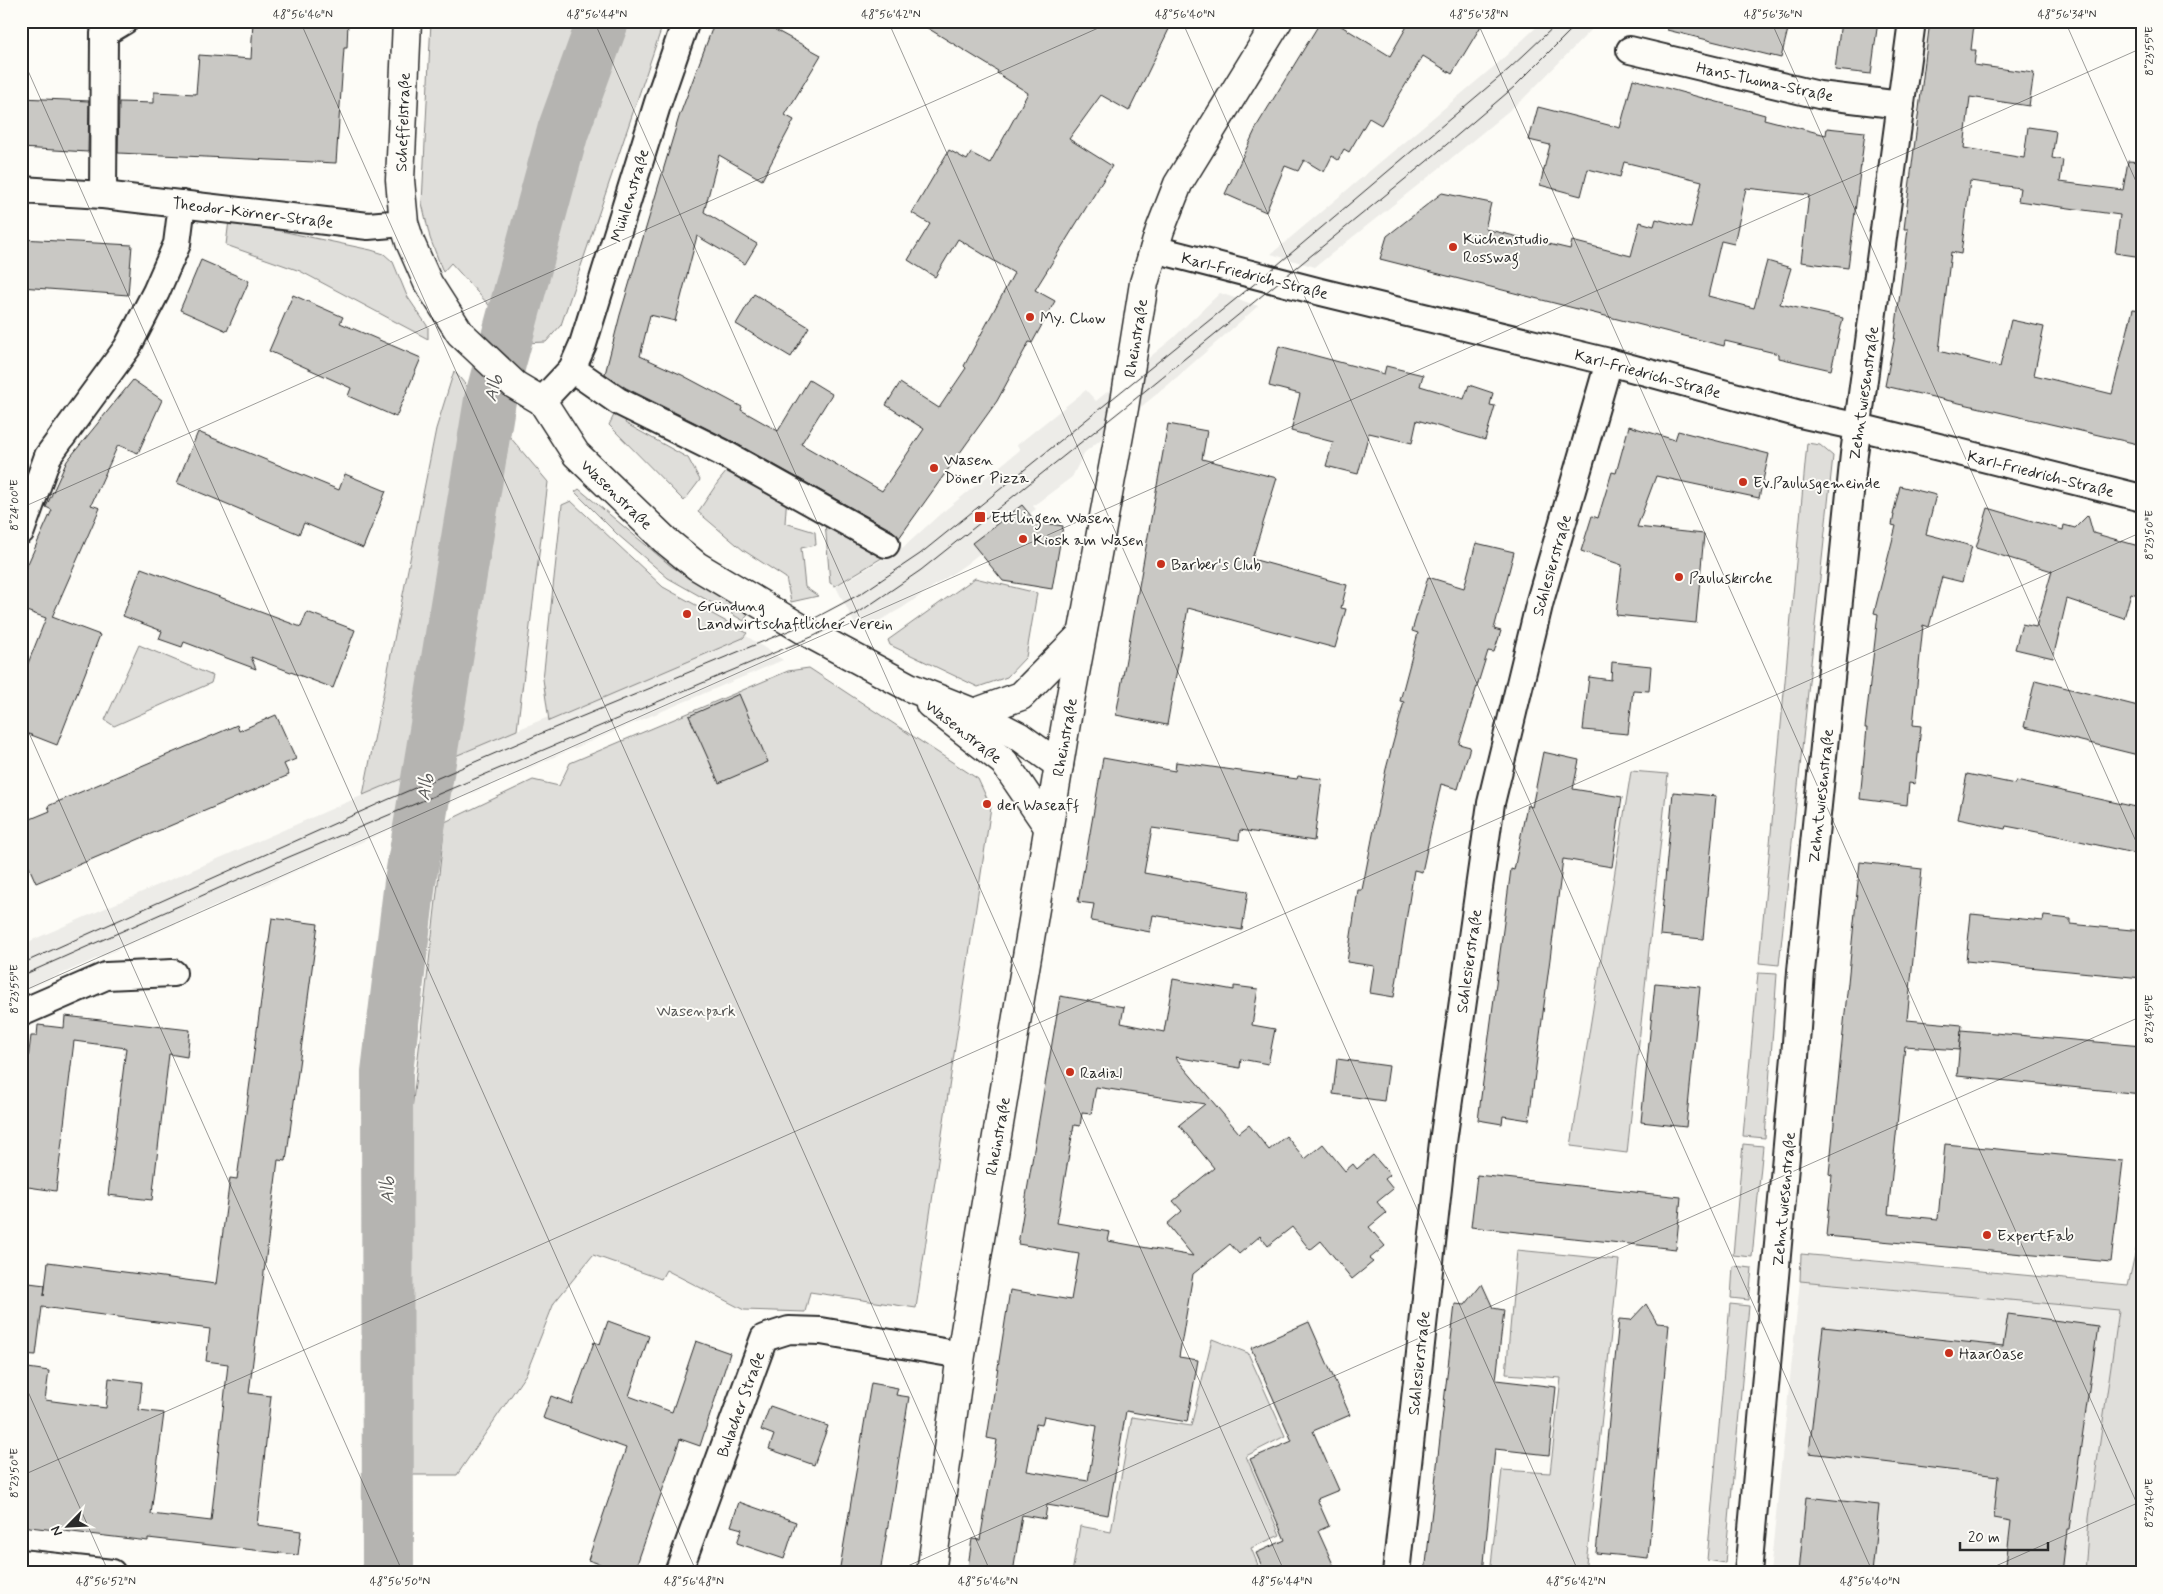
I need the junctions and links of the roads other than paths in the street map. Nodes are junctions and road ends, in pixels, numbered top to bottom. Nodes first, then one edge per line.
1 (124, 21) edge
2 (406, 21) edge
3 (686, 21) edge
4 (1278, 21) edge
5 (1912, 21) edge
6 (1630, 50) dead end
7 (1901, 105) junction
8 (21, 190) edge
9 (103, 195) junction
10 (182, 204) junction
11 (404, 223) junction
12 (1154, 248) junction
13 (1609, 362) junction
14 (572, 369) junction
15 (542, 401) junction
16 (1859, 427) junction
17 (2142, 498) edge
18 (21, 530) edge
19 (886, 544) dead end
20 (1082, 634) junction
21 (909, 687) junction
22 (974, 713) junction
23 (1059, 765) junction
24 (1049, 828) junction
25 (173, 973) dead end
26 (21, 1013) edge
27 (961, 1355) junction
28 (21, 1563) edge
29 (112, 1573) edge
30 (678, 1573) edge
31 (931, 1573) edge
32 (1396, 1573) edge
33 (1748, 1573) edge

1 - 9 street
2 - 11 main road, Scheffelstraße
3 - 14 street, Mühlenstraße
4 - 12 main road, Rheinstraße
5 - 7 street, Zehntwiesenstraße
6 - 7 street, Hans-Thoma-Straße
7 - 16 street, Zehntwiesenstraße
8 - 9 street, Theodor-Körner-Straße
9 - 10 street, Theodor-Körner-Straße
10 - 11 street, Theodor-Körner-Straße
10 - 18 street
11 - 15 main road, Wasenstraße
12 - 13 street, Karl-Friedrich-Straße
12 - 20 main road, Rheinstraße
13 - 16 street, Karl-Friedrich-Straße
13 - 32 street, Schlesierstraße
14 - 15 street, Mühlenstraße
14 - 19 street
15 - 21 main road, Wasenstraße
16 - 17 street, Karl-Friedrich-Straße
16 - 33 street, Zehntwiesenstraße
20 - 22 main road
20 - 23 main road, Rheinstraße
21 - 22 main road, Wasenstraße
21 - 24 main road, Wasenstraße
22 - 23 main road, Wasenstraße
23 - 24 main road, Rheinstraße
24 - 27 main road, Rheinstraße
25 - 26 street
27 - 30 street, Bulacher Straße
27 - 31 main road, Rheinstraße
28 - 29 street

